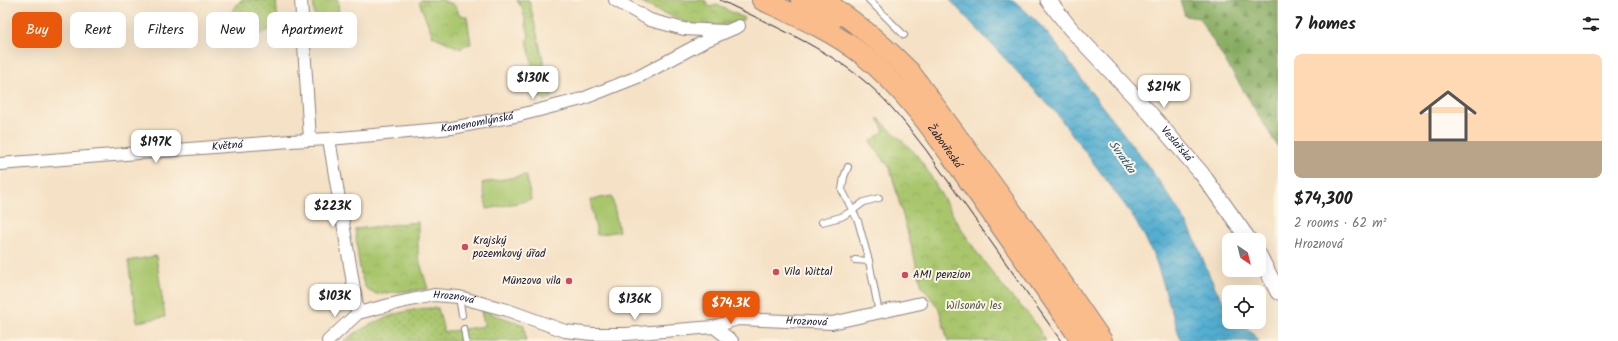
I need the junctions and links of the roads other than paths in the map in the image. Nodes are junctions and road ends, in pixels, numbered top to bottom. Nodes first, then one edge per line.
1 (301, 0) edge
2 (615, 0) edge
3 (762, 0) edge
4 (780, 0) edge
5 (801, 0) edge
6 (823, 0) edge
7 (869, 0) edge
8 (1048, 0) edge
9 (811, 23) junction
10 (739, 26) dead end
11 (727, 31) junction
12 (904, 35) dead end
13 (898, 59) junction
14 (310, 139) junction
15 (329, 139) junction
16 (0, 164) edge
17 (848, 167) dead end
18 (880, 198) dead end
19 (852, 211) junction
20 (822, 222) dead end
21 (1244, 233) edge
22 (855, 260) dead end
23 (869, 261) junction
24 (1266, 269) edge
25 (1278, 292) edge
26 (459, 297) junction
27 (921, 304) dead end
28 (358, 313) junction
29 (879, 313) junction
30 (462, 315) dead end
31 (714, 327) junction
32 (464, 329) dead end
33 (328, 341) edge
34 (466, 341) edge
35 (732, 341) edge
36 (1082, 341) edge
37 (1102, 341) edge

1 - 14 street
2 - 11 street
3 - 9 highway, Žabovřeská
4 - 9 highway
5 - 13 highway
6 - 13 highway, Žabovřeská
7 - 12 lane
8 - 21 street, Veslařská
9 - 36 highway, Žabovřeská
10 - 11 street
11 - 15 street, Kamenomlýnská
13 - 37 highway, Žabovřeská
14 - 15 street
14 - 16 street, Květná
15 - 28 street
17 - 19 lane
18 - 19 lane
19 - 20 lane
19 - 23 lane
22 - 23 lane
23 - 29 lane
24 - 25 street
26 - 28 street, Hroznová
26 - 30 lane
26 - 31 street, Hroznová
27 - 29 street, Hroznová
28 - 33 street
29 - 31 street, Hroznová
31 - 35 street
32 - 34 lane

